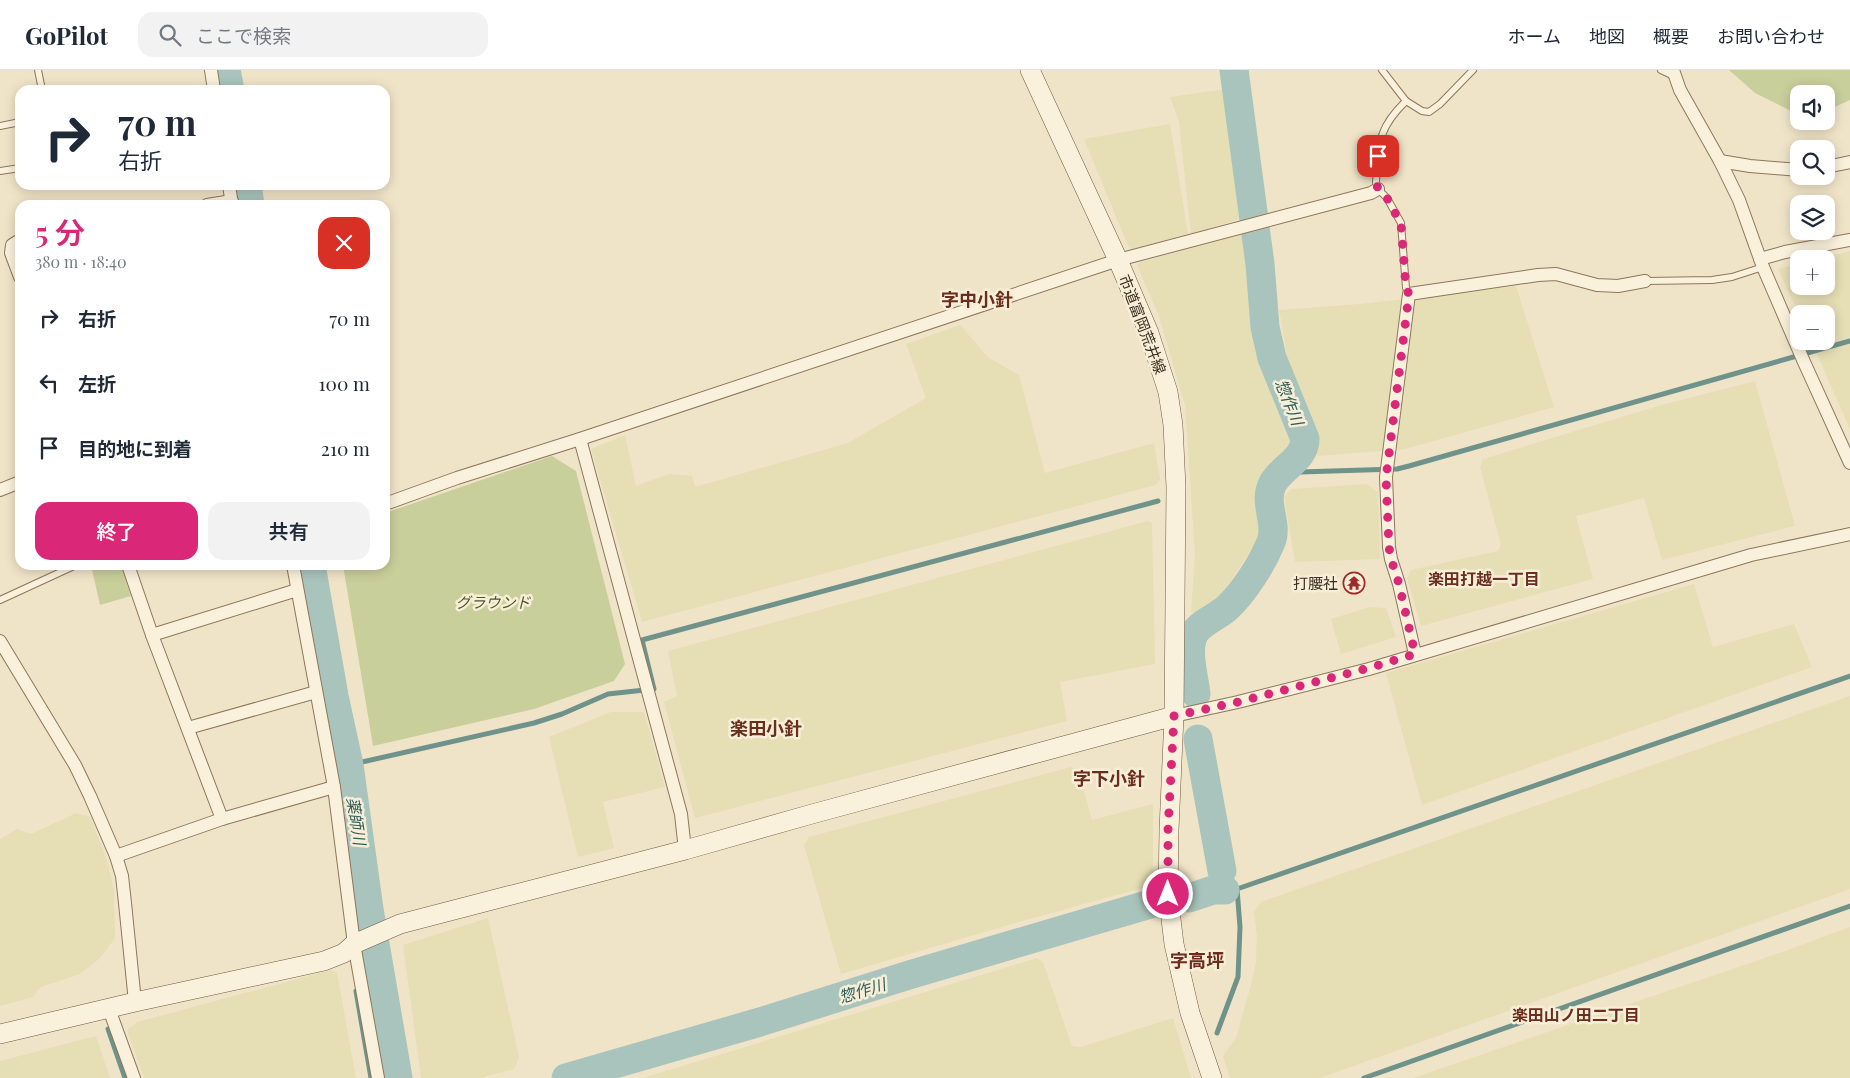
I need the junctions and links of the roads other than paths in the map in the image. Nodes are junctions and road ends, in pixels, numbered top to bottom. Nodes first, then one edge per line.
1 (38, 70) edge
2 (211, 70) edge
3 (1030, 70) edge
4 (1382, 70) edge
5 (1473, 70) edge
6 (1661, 70) edge
7 (1674, 73) edge
8 (41, 85) edge
9 (213, 85) edge
10 (1406, 101) junction
11 (15, 123) edge
12 (0, 126) edge
13 (1720, 161) junction
14 (1850, 162) edge
15 (1835, 165) edge
16 (15, 168) edge
17 (1790, 169) edge
18 (0, 170) edge
19 (1378, 189) junction
20 (1850, 240) edge
21 (15, 243) edge
22 (1118, 260) junction
23 (15, 262) edge
24 (1762, 263) junction
25 (1645, 282) joint
26 (1409, 294) junction
27 (580, 439) junction
28 (1850, 463) edge
29 (15, 484) edge
30 (0, 490) edge
31 (390, 502) edge
32 (1850, 534) edge
33 (65, 570) edge
34 (130, 570) edge
35 (294, 570) edge
36 (297, 590) junction
37 (0, 600) edge
38 (152, 634) junction
39 (0, 641) edge
40 (1415, 654) junction
41 (316, 692) junction
42 (1174, 716) junction
43 (188, 728) junction
44 (334, 786) junction
45 (222, 819) junction
46 (685, 850) junction
47 (116, 856) junction
48 (354, 944) junction
49 (135, 1002) junction
50 (109, 1009) junction
51 (0, 1034) edge
52 (134, 1078) edge
53 (378, 1078) edge
54 (1212, 1078) edge

1 - 8 lane
2 - 9 street
3 - 22 street, 市道富岡荒井線
4 - 10 lane
5 - 10 lane
6 - 7 lane
7 - 13 street
10 - 19 lane
11 - 12 lane
13 - 17 street
13 - 24 street
14 - 15 street
16 - 18 lane
19 - 22 street
19 - 26 lane
20 - 24 street
21 - 23 street
22 - 27 street
22 - 42 street, 市道富岡荒井線
24 - 25 lane
24 - 28 street
25 - 26 street
26 - 40 street
27 - 31 street
27 - 46 street
29 - 30 street
32 - 40 street
33 - 37 lane
34 - 38 street
35 - 36 street
36 - 38 street
36 - 41 street
38 - 43 street
39 - 47 street
40 - 42 street
41 - 43 street
41 - 44 street
42 - 46 street
42 - 54 street, 市道富岡荒井線
43 - 45 street
44 - 45 street
44 - 48 street
45 - 47 street
46 - 48 street
47 - 49 street
48 - 49 street
48 - 53 street
49 - 50 street
50 - 51 street
50 - 52 street

